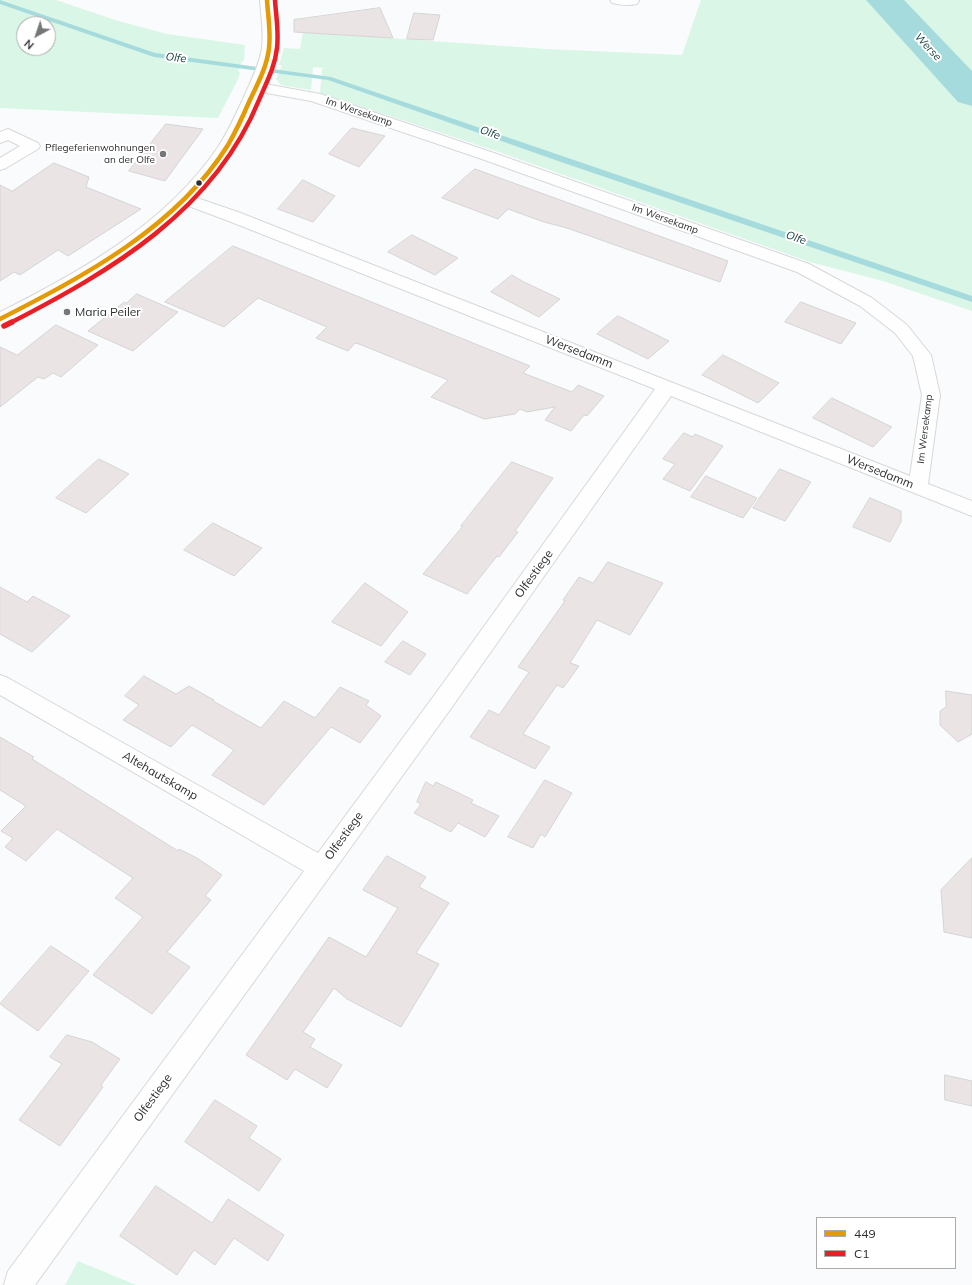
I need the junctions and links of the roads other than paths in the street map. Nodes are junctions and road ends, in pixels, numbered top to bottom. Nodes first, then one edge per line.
1 (267, 0) edge
2 (617, 0) edge
3 (632, 1) edge
4 (260, 75) junction
5 (0, 138) edge
6 (2, 161) edge
7 (184, 199) junction
8 (0, 319) edge
9 (667, 386) junction
10 (918, 487) junction
11 (972, 509) edge
12 (0, 684) edge
13 (321, 868) junction
14 (19, 1285) edge

1 - 4 street
2 - 3 street
4 - 7 street
4 - 10 street, Im Wersekamp
5 - 6 street
7 - 8 street
7 - 9 street, Wersedamm
9 - 10 street, Wersedamm
9 - 13 street, Olfestiege
10 - 11 street, Wersedamm
12 - 13 street, Altehautskamp
13 - 14 street, Olfestiege

